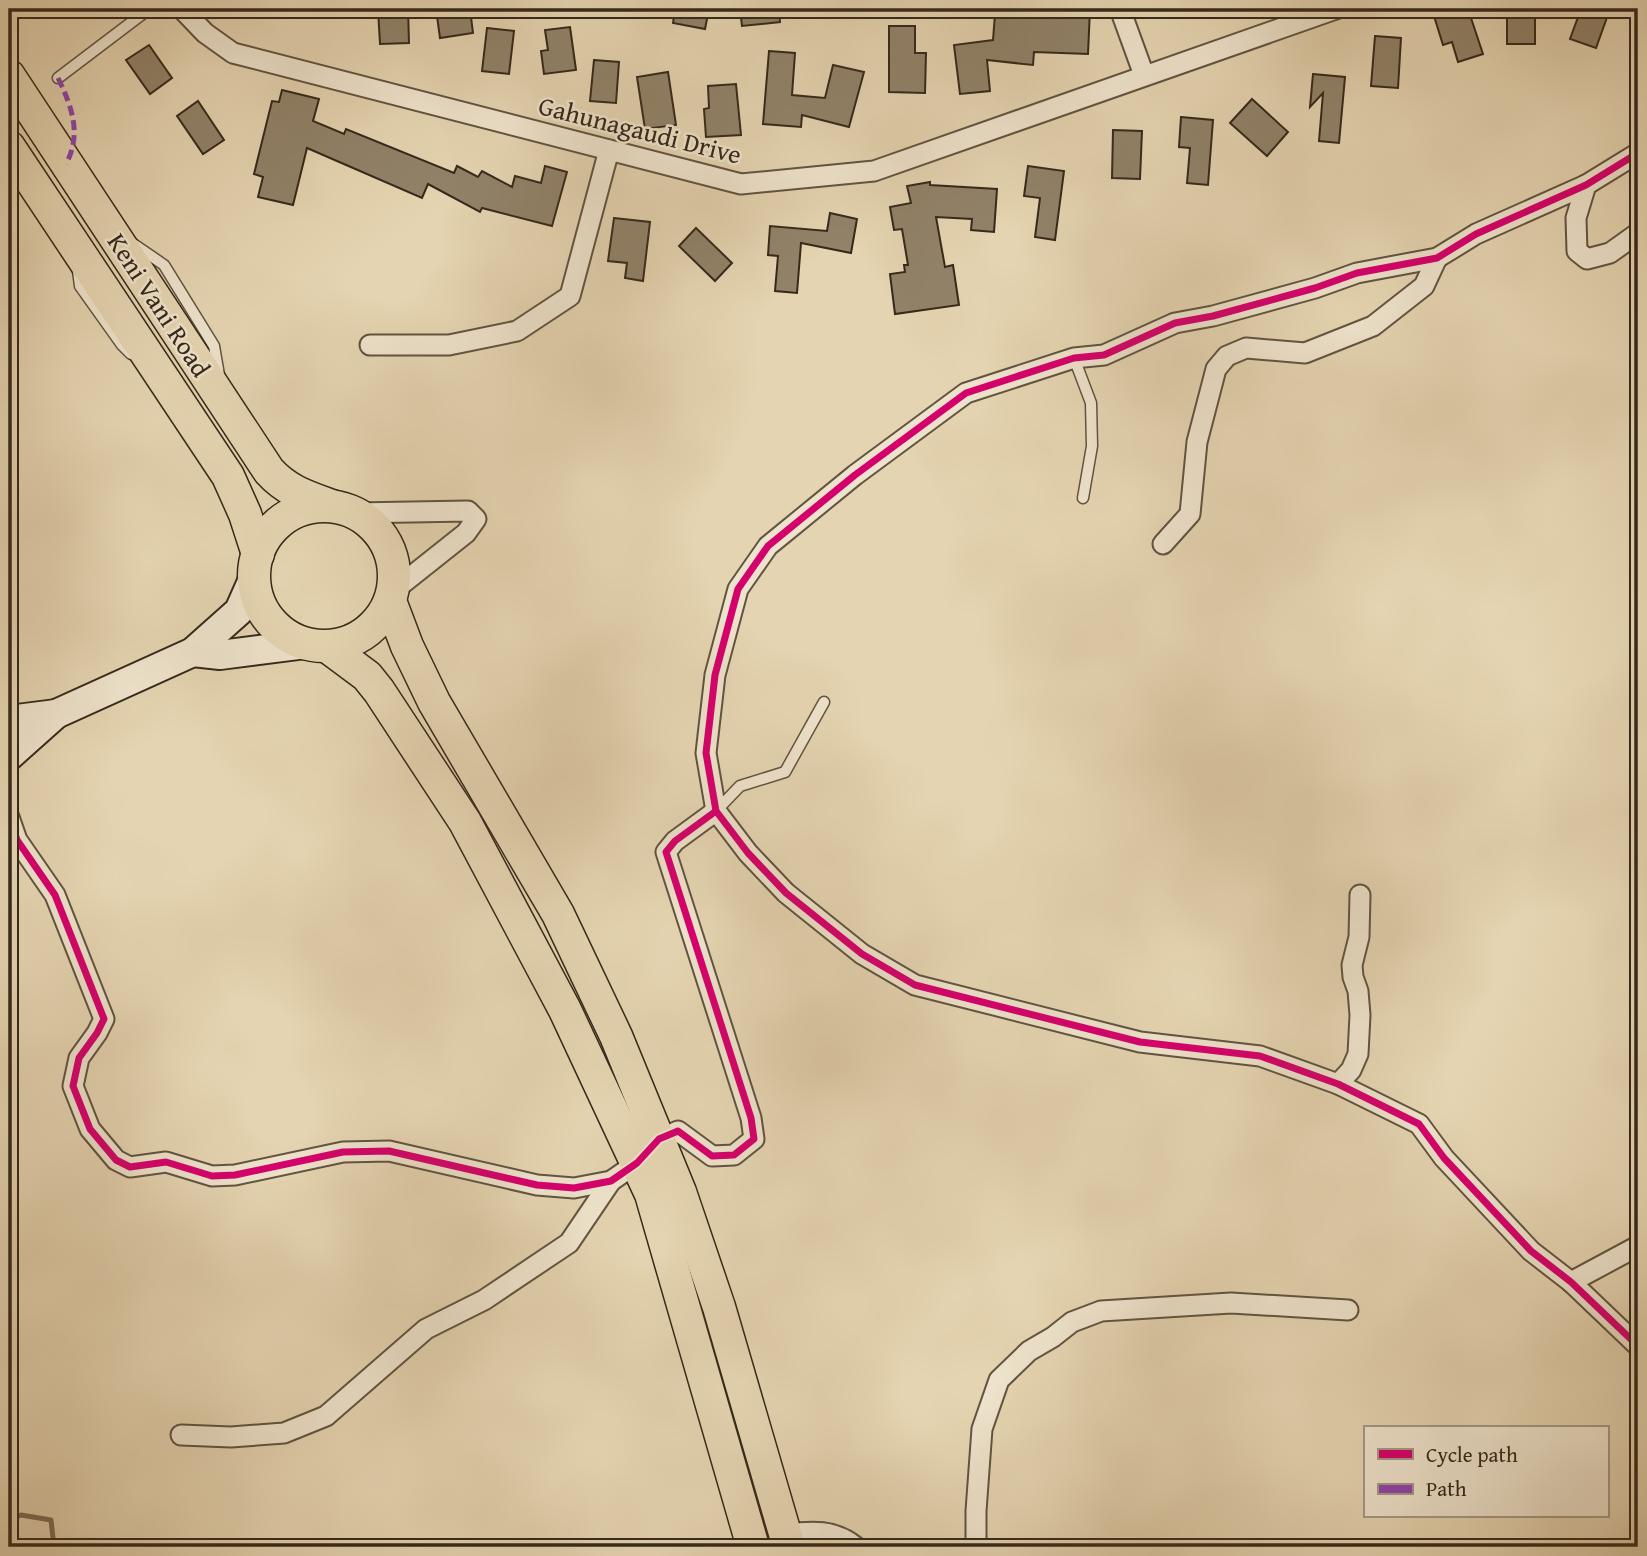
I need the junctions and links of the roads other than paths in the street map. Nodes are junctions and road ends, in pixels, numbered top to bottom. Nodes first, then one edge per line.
1 (149, 9) edge
2 (182, 9) edge
3 (1120, 9) edge
4 (1336, 9) edge
5 (1144, 75) junction
6 (9, 76) edge
7 (58, 78) dead end
8 (9, 147) edge
9 (609, 150) junction
10 (1638, 153) edge
11 (1586, 185) junction
12 (1638, 233) edge
13 (1437, 258) junction
14 (370, 345) dead end
15 (1074, 358) junction
16 (1083, 498) dead end
17 (343, 510) junction
18 (1163, 544) dead end
19 (256, 565) junction
20 (391, 596) junction
21 (317, 645) junction
22 (193, 652) junction
23 (824, 702) dead end
24 (56, 714) junction
25 (9, 720) edge
26 (9, 756) edge
27 (716, 811) junction
28 (9, 817) edge
29 (1360, 895) dead end
30 (1338, 1084) junction
31 (659, 1139) junction
32 (637, 1163) junction
33 (611, 1181) junction
34 (1638, 1246) edge
35 (1571, 1282) junction
36 (1348, 1310) dead end
37 (1638, 1346) edge
38 (181, 1435) dead end
39 (787, 1541) edge
40 (752, 1547) edge
41 (856, 1547) edge
42 (976, 1547) edge

1 - 7 lane
2 - 9 street, Gahunagaudi Drive
3 - 5 street
4 - 5 street, Gahunagaudi Drive
5 - 9 street, Gahunagaudi Drive
6 - 17 main road, Keni Vani Road
8 - 19 main road, Keni Vani Road
9 - 14 street
10 - 11 street
11 - 12 street
11 - 13 street
13 - 15 street
13 - 18 street
15 - 16 lane
15 - 27 street
17 - 19 main road
17 - 20 main road
17 - 20 street
19 - 21 main road
19 - 22 main road
20 - 21 main road
20 - 31 main road
21 - 22 main road
21 - 32 main road
22 - 24 main road
23 - 27 lane
24 - 25 main road
24 - 26 main road
27 - 30 street
27 - 31 street
28 - 33 street
29 - 30 street
30 - 35 street
31 - 32 street
31 - 39 main road
32 - 33 street
32 - 40 main road
33 - 38 street
34 - 35 street
35 - 37 street
36 - 42 street
39 - 41 street

